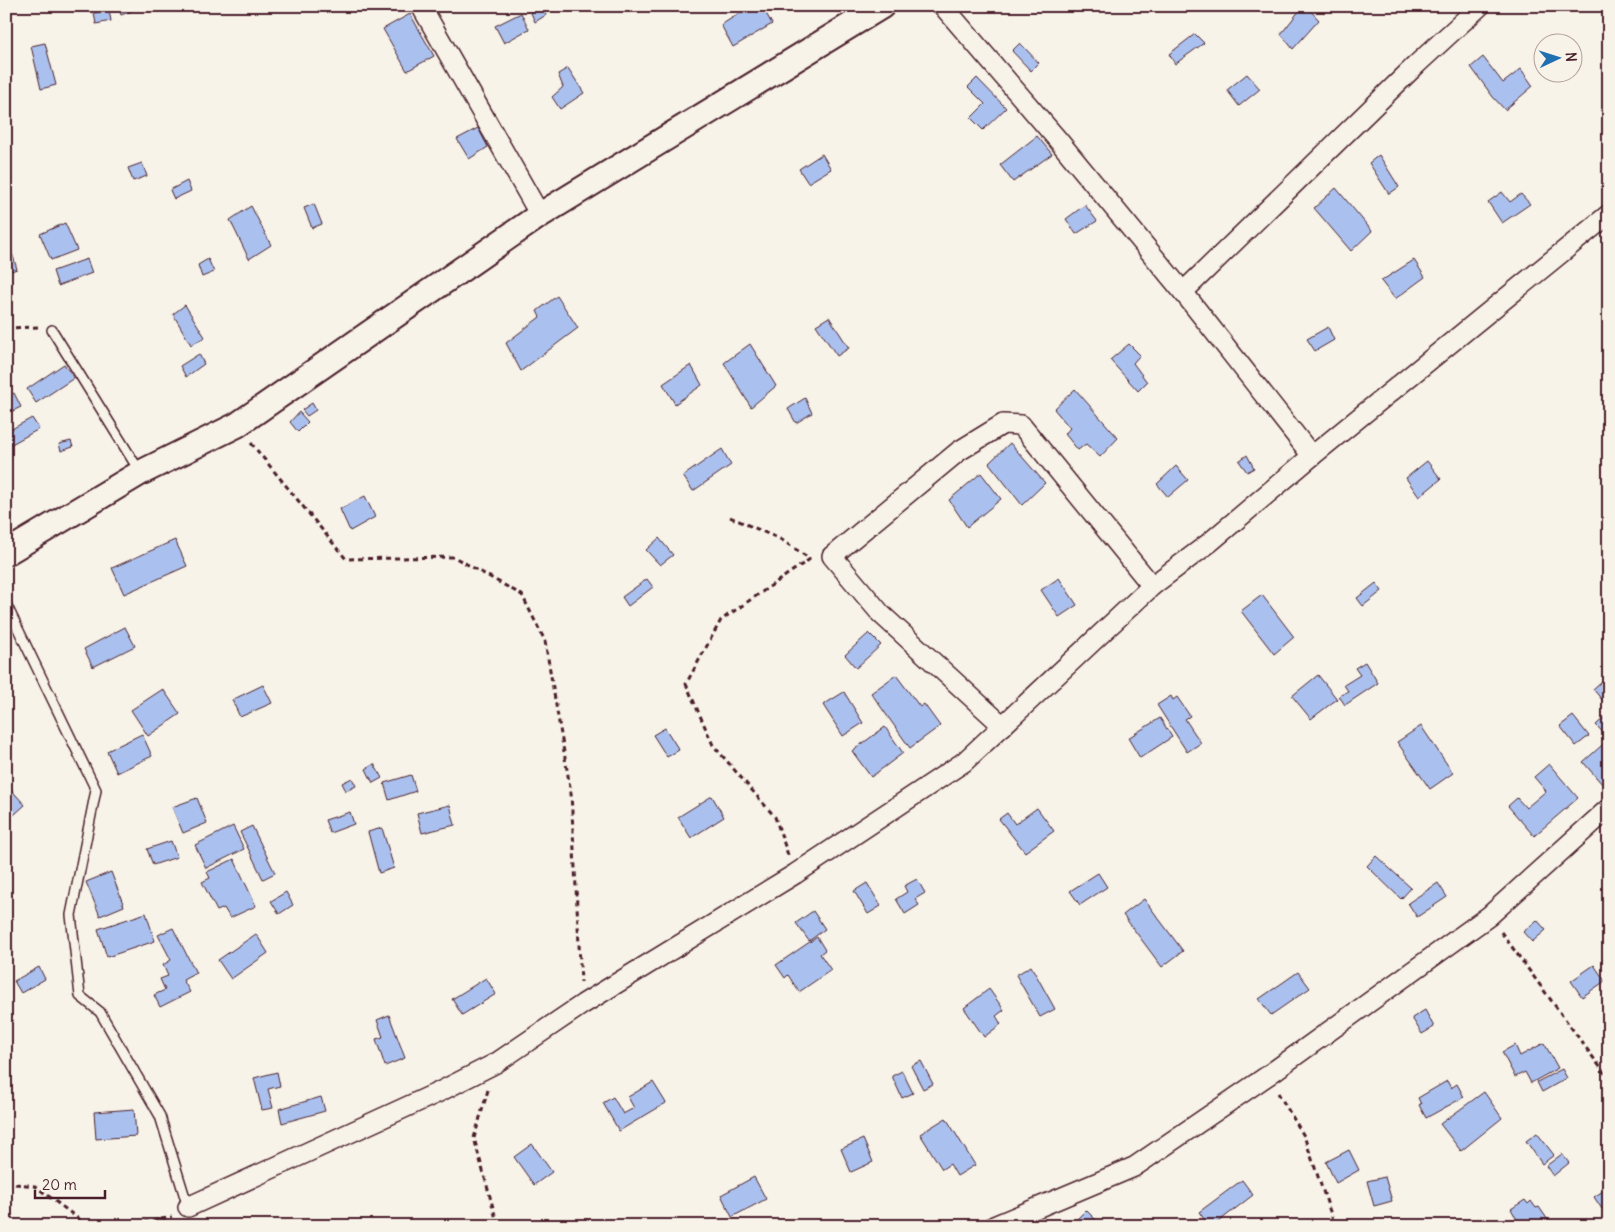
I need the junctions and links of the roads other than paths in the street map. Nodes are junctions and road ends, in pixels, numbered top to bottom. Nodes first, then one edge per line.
1 (421, 6) edge
2 (882, 6) edge
3 (943, 6) edge
4 (1480, 6) edge
5 (1609, 214) edge
6 (540, 216) junction
7 (1183, 292) junction
8 (52, 330) road end
9 (1312, 456) junction
10 (140, 473) junction
11 (6, 553) edge
12 (1152, 586) junction
13 (6, 604) edge
14 (1003, 726) junction
15 (1609, 808) edge
16 (188, 1207) joint
17 (994, 1226) edge

1 - 6 street
2 - 6 street
3 - 7 street
4 - 7 street
5 - 9 street
6 - 10 street
7 - 9 street
8 - 10 lane
9 - 12 street
10 - 11 street
12 - 14 street
12 - 14 street
13 - 16 lane
14 - 16 street
15 - 17 street

